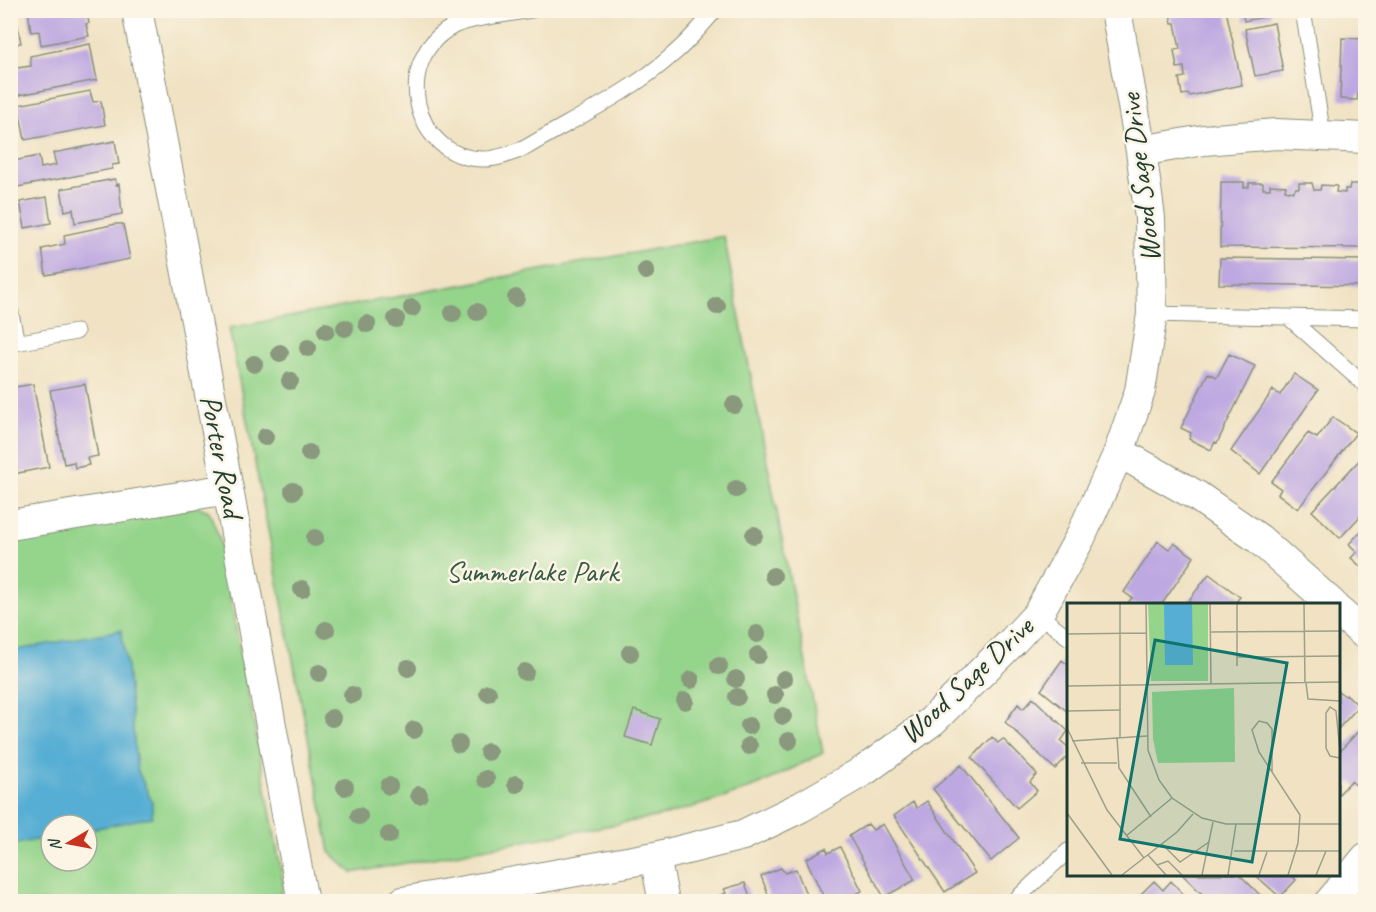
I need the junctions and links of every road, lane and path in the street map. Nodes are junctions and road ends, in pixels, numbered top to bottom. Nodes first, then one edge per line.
1 (136, 10) edge
2 (532, 10) edge
3 (715, 10) edge
4 (1116, 10) edge
5 (1303, 10) edge
6 (1323, 136) junction
7 (1365, 138) edge
8 (1141, 151) junction
9 (10, 309) edge
10 (1152, 314) junction
11 (1288, 317) junction
12 (1365, 319) edge
13 (76, 332) dead end
14 (14, 344) edge
15 (1365, 386) edge
16 (1119, 452) junction
17 (228, 489) junction
18 (10, 525) edge
19 (1331, 603) edge
20 (1038, 614) junction
21 (1067, 636) edge
22 (1067, 852) edge
23 (655, 857) junction
24 (1351, 868) edge
25 (303, 902) edge
26 (403, 902) edge
27 (664, 902) edge
28 (1013, 902) edge
29 (1330, 902) edge

1 - 17 street, Porter Road
2 - 3 lane
4 - 8 street, Wood Sage Drive
5 - 6 lane
6 - 7 street
6 - 8 street
8 - 10 street, Wood Sage Drive
9 - 14 lane
10 - 11 lane
10 - 16 street, Wood Sage Drive
11 - 12 lane
11 - 15 lane
13 - 14 lane
16 - 19 street
16 - 20 street, Wood Sage Drive
17 - 18 street
17 - 25 street, Porter Road
20 - 21 lane
20 - 23 street, Wood Sage Drive
22 - 28 lane
23 - 26 street, Wood Sage Drive
23 - 27 street
24 - 29 street

